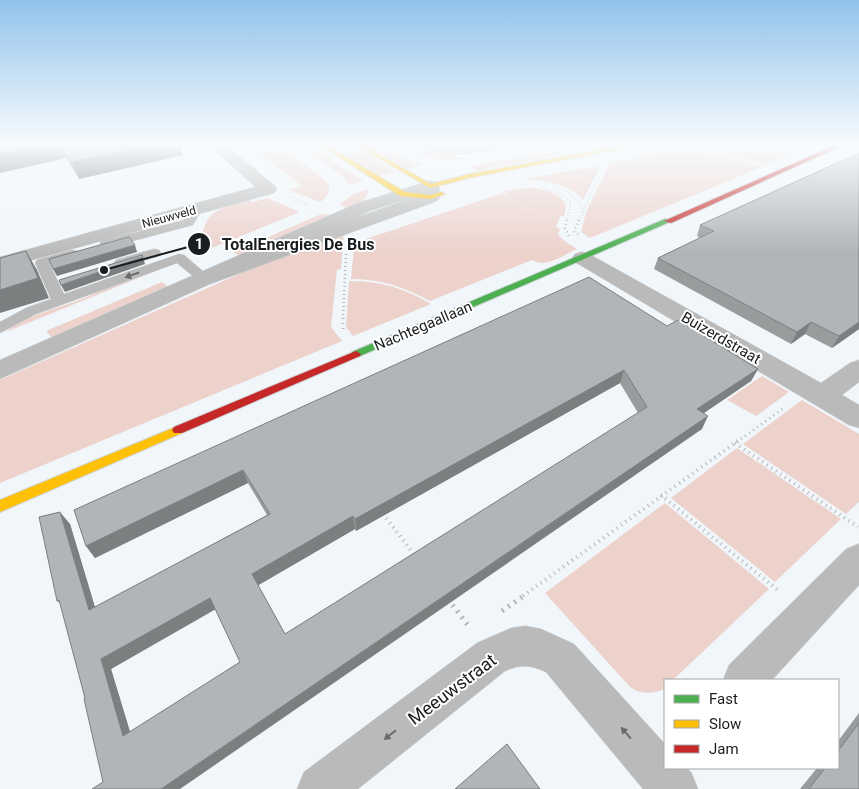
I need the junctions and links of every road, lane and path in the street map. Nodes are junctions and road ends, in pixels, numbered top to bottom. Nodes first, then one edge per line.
1 (256, 180) edge
2 (380, 180) edge
3 (411, 180) edge
4 (460, 180) edge
5 (598, 180) edge
6 (761, 180) edge
7 (539, 183) dead end
8 (430, 192) junction
9 (403, 194) junction
10 (196, 209) junction
11 (582, 210) junction
12 (150, 249) junction
13 (592, 253) junction
14 (100, 254) edge
15 (82, 260) edge
16 (0, 262) edge
17 (107, 267) edge
18 (43, 268) junction
19 (0, 274) edge
20 (205, 279) junction
21 (59, 300) junction
22 (30, 311) junction
23 (0, 320) edge
24 (0, 328) edge
25 (2, 365) edge
26 (859, 370) edge
27 (816, 392) junction
28 (859, 418) edge
29 (735, 442) junction
30 (661, 495) junction
31 (0, 506) edge
32 (381, 512) edge
33 (859, 528) edge
34 (859, 560) edge
35 (421, 564) edge
36 (444, 594) edge
37 (807, 614) junction
38 (497, 615) dead end
39 (491, 657) junction
40 (745, 679) edge
41 (666, 774) edge
42 (320, 789) edge

1 - 10 street, Nieuwveld
2 - 9 street
3 - 8 street
4 - 8 street
5 - 11 path
6 - 13 street, Nachtegaallaan
7 - 11 path
8 - 9 street
8 - 20 street
9 - 20 street
10 - 12 lane
10 - 16 street, Nieuwveld
11 - 13 path
12 - 14 lane
12 - 17 lane
12 - 18 lane
12 - 20 lane
12 -> 21 lane
13 - 27 street, Buizerdstraat
13 - 31 street, Nachtegaallaan
15 - 18 lane
18 - 19 lane
18 - 21 lane
20 - 25 street
21 - 22 lane
22 - 23 lane
22 - 24 lane
26 - 27 street
27 - 28 street, Buizerdstraat
27 - 29 path
29 - 30 path
29 - 33 path
30 - 37 path
30 - 38 path
32 - 35 path
34 - 37 street
36 - 39 path
37 - 40 street
41 -> 39 street, Meeuwstraat
39 -> 42 street, Meeuwstraat

